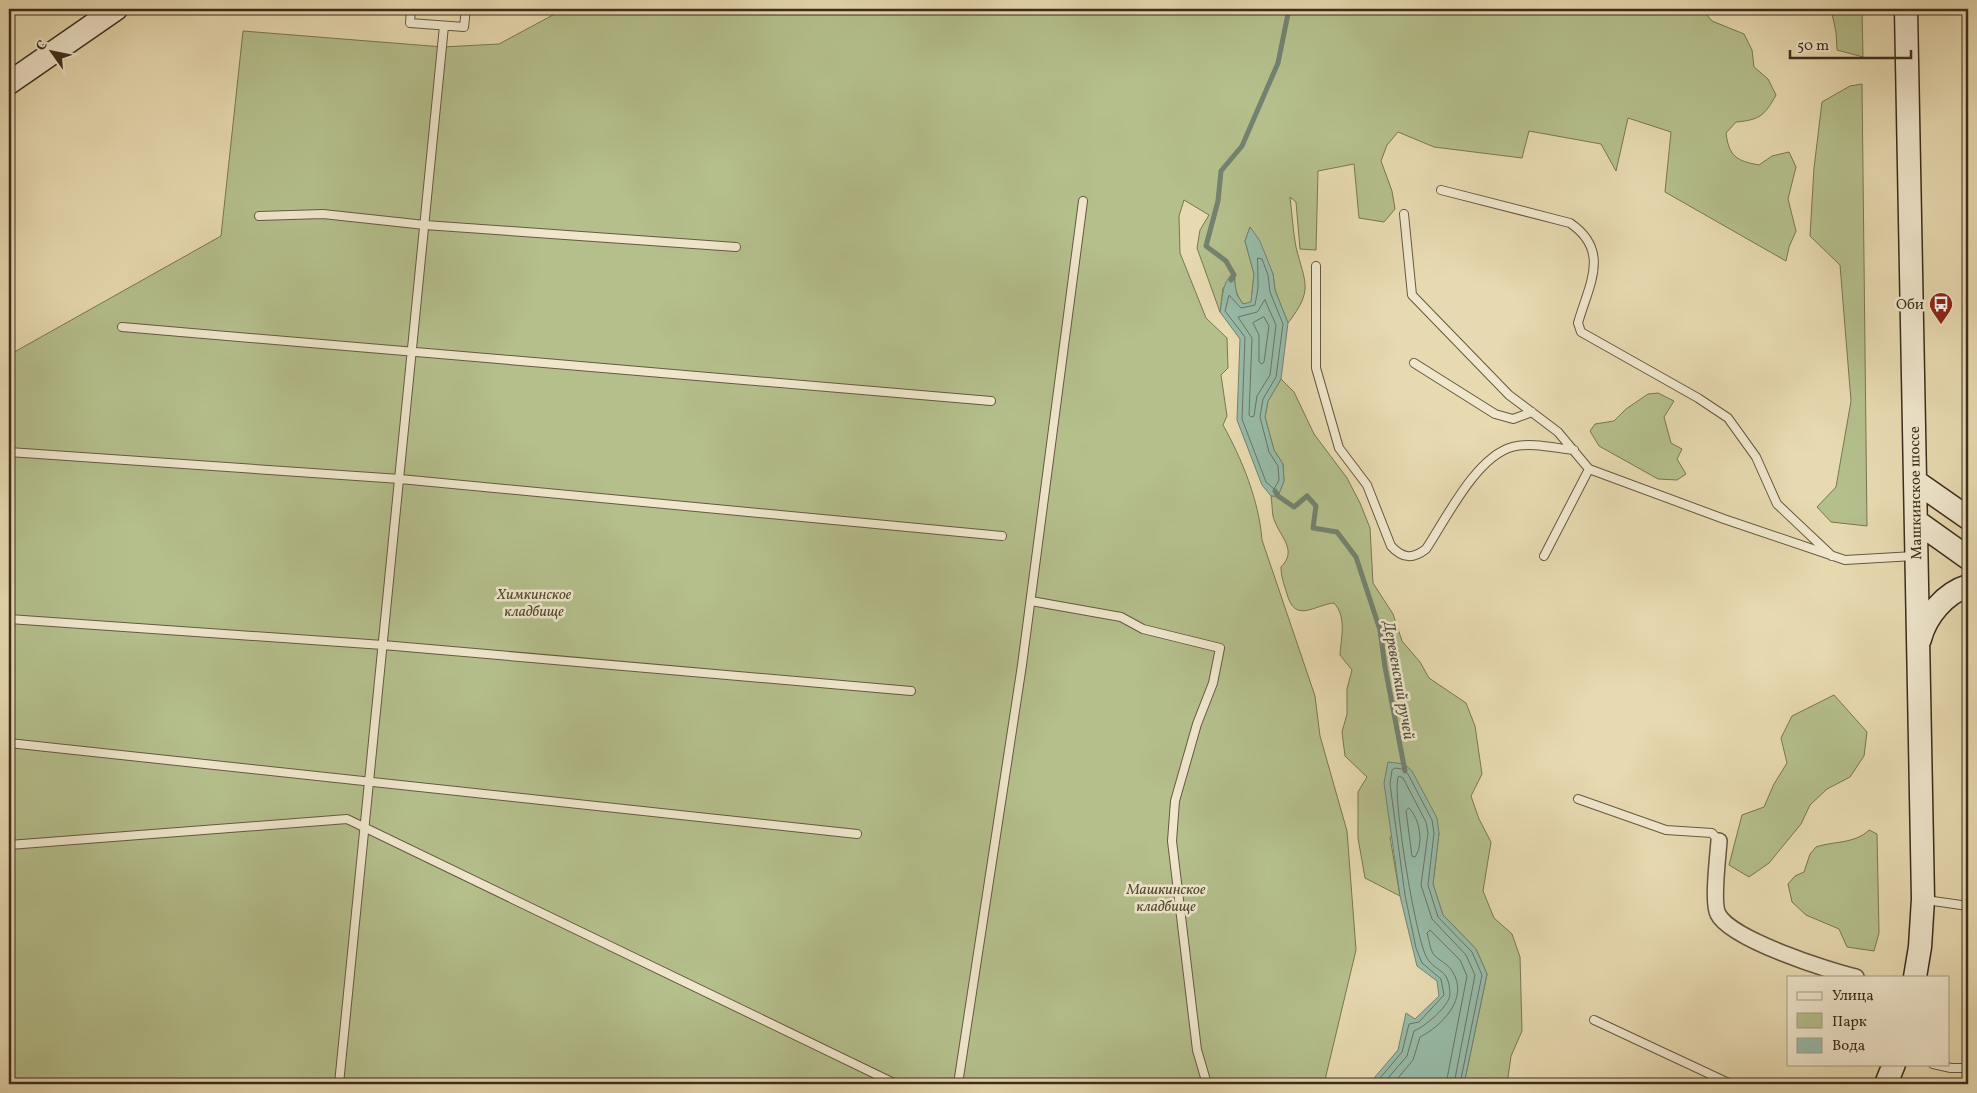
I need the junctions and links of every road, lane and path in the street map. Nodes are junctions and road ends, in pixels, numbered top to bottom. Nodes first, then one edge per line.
1 (116, 9) edge
2 (411, 9) edge
3 (466, 9) edge
4 (1906, 9) edge
5 (444, 26) junction
6 (9, 83) edge
7 (1442, 190) dead end
8 (1083, 201) dead end
9 (1404, 214) dead end
10 (259, 216) dead end
11 (425, 225) junction
12 (736, 248) dead end
13 (1316, 266) dead end
14 (122, 327) dead end
15 (412, 352) junction
16 (1414, 363) dead end
17 (992, 401) dead end
18 (1532, 412) junction
19 (1574, 450) junction
20 (9, 452) edge
21 (1590, 469) junction
22 (400, 479) junction
23 (1915, 481) junction
24 (1968, 518) edge
25 (1916, 521) junction
26 (1002, 536) dead end
27 (1544, 556) dead end
28 (1832, 556) junction
29 (1916, 556) junction
30 (1968, 558) edge
31 (1968, 586) edge
32 (1031, 601) junction
33 (9, 619) edge
34 (383, 645) junction
35 (1918, 648) junction
36 (911, 691) dead end
37 (9, 743) edge
38 (370, 780) junction
39 (1578, 799) dead end
40 (365, 826) junction
41 (857, 834) dead end
42 (1719, 841) joint
43 (9, 844) edge
44 (1923, 899) junction
45 (1968, 906) edge
46 (1851, 976) edge
47 (1915, 976) edge
48 (1594, 1020) dead end
49 (1893, 1066) edge
50 (1942, 1066) edge
51 (1968, 1068) edge
52 (339, 1084) edge
53 (896, 1084) edge
54 (958, 1084) edge
55 (1207, 1084) edge
56 (1731, 1084) edge
57 (1886, 1084) edge

1 - 6 main road
2 - 5 lane
3 - 5 lane
4 - 23 main road, Машкинское шоссе
5 - 11 lane
7 - 28 lane
8 - 32 lane
9 - 18 lane
10 - 11 lane
11 - 12 lane
11 - 15 lane
13 - 19 lane
14 - 15 lane
15 - 17 lane
15 - 22 lane
16 - 18 lane
18 - 19 lane
19 - 21 lane
20 - 22 lane
21 - 27 lane
21 - 28 lane
22 - 26 lane
22 - 34 lane
23 - 24 main road
23 - 25 main road, Машкинское шоссе
25 - 29 main road, Машкинское шоссе
25 - 30 main road
28 - 29 lane
29 - 35 main road, Машкинское шоссе
31 - 35 main road
32 - 54 lane
32 - 55 lane
33 - 34 lane
34 - 36 lane
34 - 38 lane
35 - 44 main road, Машкинское шоссе
37 - 38 lane
38 - 40 lane
38 - 41 lane
39 - 42 lane
40 - 43 lane
40 - 52 lane
40 - 53 lane
42 - 46 street
44 - 45 lane
44 - 47 main road, Машкинское шоссе
48 - 56 lane
49 - 57 main road
50 - 51 lane

